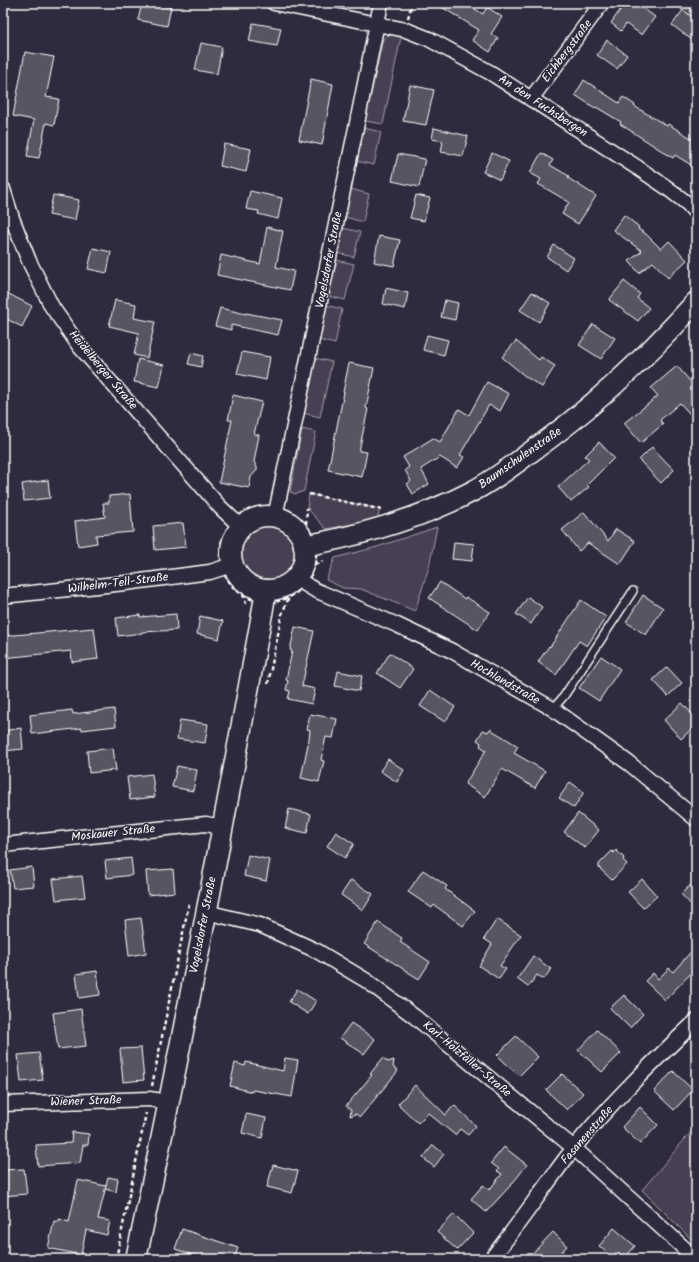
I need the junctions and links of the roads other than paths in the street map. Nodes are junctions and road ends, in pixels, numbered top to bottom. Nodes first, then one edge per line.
1 (274, 3) edge
2 (381, 3) edge
3 (602, 3) edge
4 (378, 23) junction
5 (531, 99) junction
6 (3, 189) edge
7 (696, 213) edge
8 (696, 302) edge
9 (277, 512) junction
10 (237, 524) junction
11 (309, 545) junction
12 (228, 567) junction
13 (296, 587) junction
14 (633, 591) dead end
15 (3, 596) edge
16 (265, 596) junction
17 (553, 709) junction
18 (696, 819) edge
19 (222, 827) junction
20 (3, 845) edge
21 (206, 912) junction
22 (696, 1022) edge
23 (169, 1102) junction
24 (3, 1104) edge
25 (574, 1148) junction
26 (136, 1259) edge
27 (491, 1259) edge
28 (696, 1259) edge

1 - 4 street, An den Fuchsbergen
2 - 4 street, Vogelsdorfer Straße
3 - 5 street, Eichbergstraße
4 - 5 street, An den Fuchsbergen
4 - 9 street, Vogelsdorfer Straße
5 - 7 street, An den Fuchsbergen
6 - 10 street, Heidelberger Straße
8 - 11 street, Baumschulenstraße
9 - 10 street
9 - 11 street
10 - 12 street
11 - 13 street
12 - 15 street, Wilhelm-Tell-Straße
12 - 16 street
13 - 16 street
13 - 17 street, Hochlandstraße
14 - 17 lane
16 - 19 street, Vogelsdorfer Straße
17 - 18 street, Hochlandstraße
19 - 20 street, Moskauer Straße
19 - 21 street, Vogelsdorfer Straße
21 - 23 street, Vogelsdorfer Straße
21 - 25 street, Karl-Holzfäller-Straße
22 - 25 street, Fasanenstraße
23 - 24 street, Wiener Straße
23 - 26 street, Vogelsdorfer Straße
25 - 27 street, Fasanenstraße
25 - 28 street, Karl-Holzfäller-Straße

